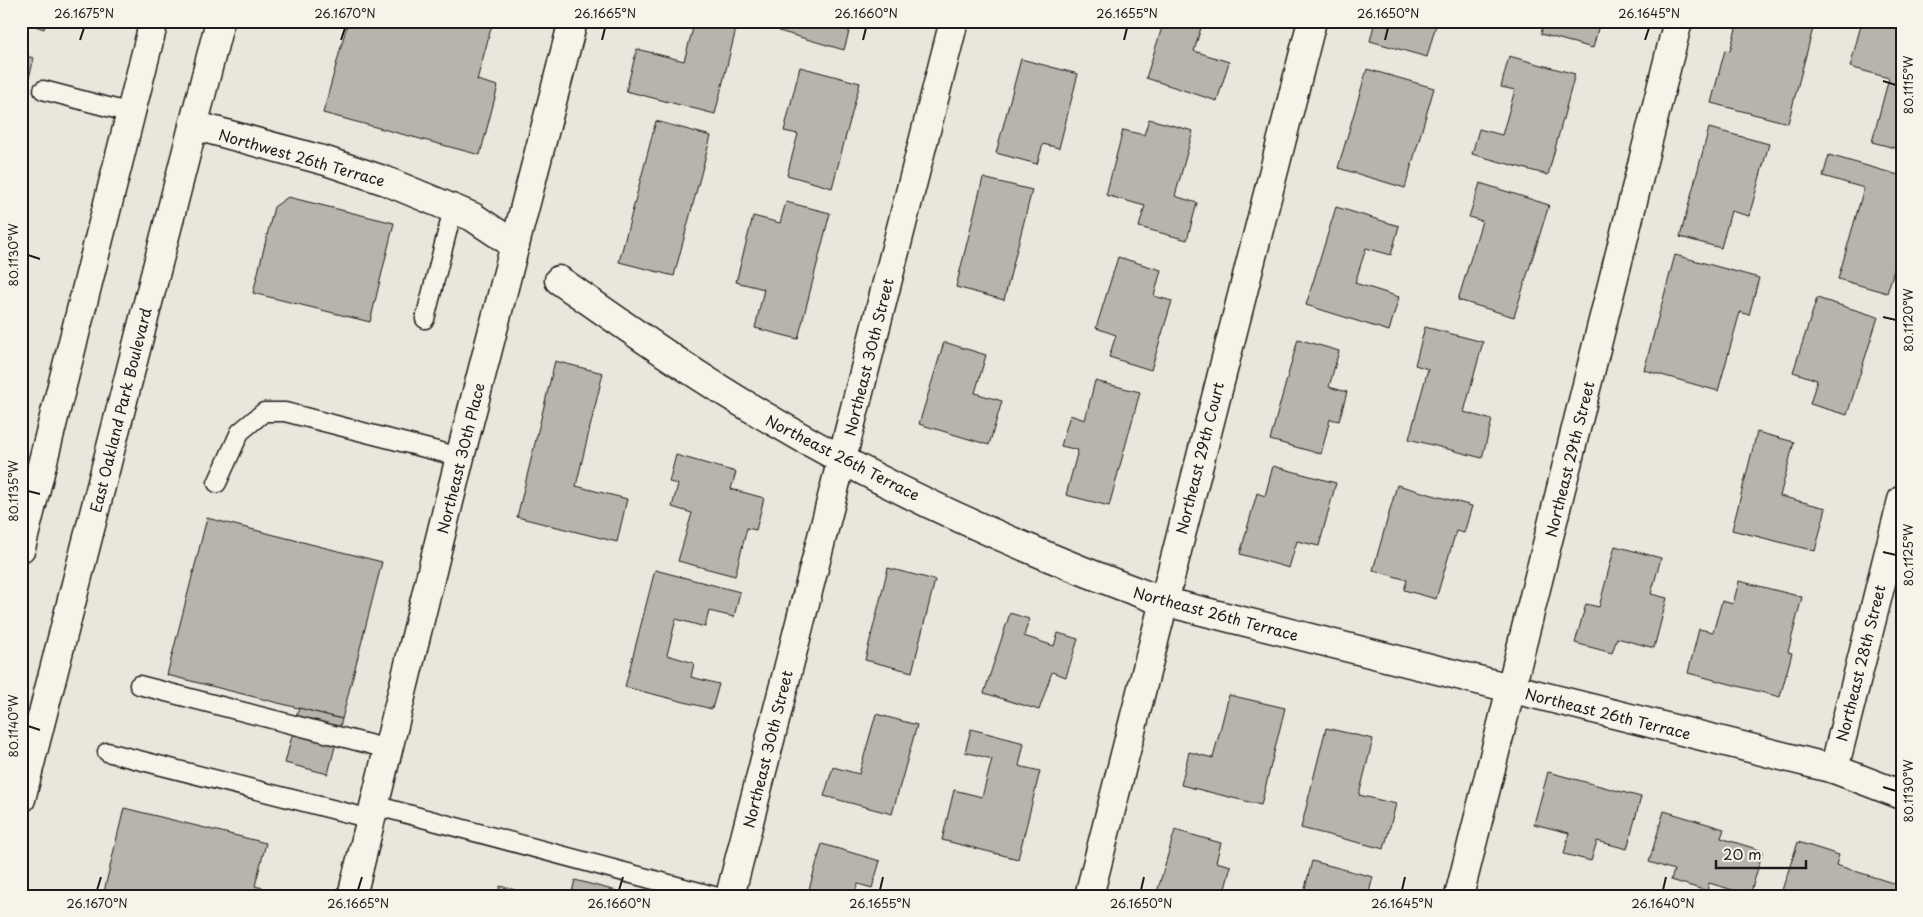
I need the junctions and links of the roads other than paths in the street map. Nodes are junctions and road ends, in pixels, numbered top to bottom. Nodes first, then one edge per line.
1 (154, 21) edge
2 (220, 21) edge
3 (573, 21) edge
4 (954, 21) edge
5 (1312, 21) edge
6 (1678, 21) edge
7 (43, 90) dead end
8 (131, 112) junction
9 (193, 125) junction
10 (453, 209) junction
11 (515, 245) junction
12 (559, 280) dead end
13 (425, 319) dead end
14 (460, 457) junction
15 (842, 460) junction
16 (217, 483) dead end
17 (1902, 500) edge
18 (21, 548) edge
19 (1162, 601) junction
20 (139, 685) dead end
21 (1511, 689) junction
22 (388, 749) junction
23 (107, 752) dead end
24 (1834, 769) junction
25 (1902, 795) edge
26 (21, 799) edge
27 (372, 812) junction
28 (352, 896) edge
29 (714, 896) edge
30 (730, 896) edge
31 (1089, 896) edge
32 (1459, 896) edge

1 - 8 street
2 - 9 street, East Oakland Park Boulevard
3 - 11 street, Northeast 30th Place
4 - 15 street, Northeast 30th Street
5 - 19 street, Northeast 29th Court
6 - 21 street, Northeast 29th Street
7 - 8 lane
8 - 18 street
9 - 10 street, Northwest 26th Terrace
9 - 26 street, East Oakland Park Boulevard
10 - 11 street, Northwest 26th Terrace
10 - 13 lane
11 - 14 street, Northeast 30th Place
12 - 15 street, Northeast 26th Terrace
14 - 16 lane
14 - 22 street, Northeast 30th Place
15 - 19 street, Northeast 26th Terrace
15 - 30 street, Northeast 30th Street
17 - 24 street, Northeast 28th Street
19 - 21 street, Northeast 26th Terrace
19 - 31 street, Northeast 29th Court
20 - 22 lane
21 - 24 street, Northeast 26th Terrace
21 - 32 street, Northeast 29th Street
22 - 27 street, Northeast 30th Place
23 - 27 lane
24 - 25 street, Northeast 26th Terrace
27 - 28 street, Northeast 30th Place
27 - 29 lane

